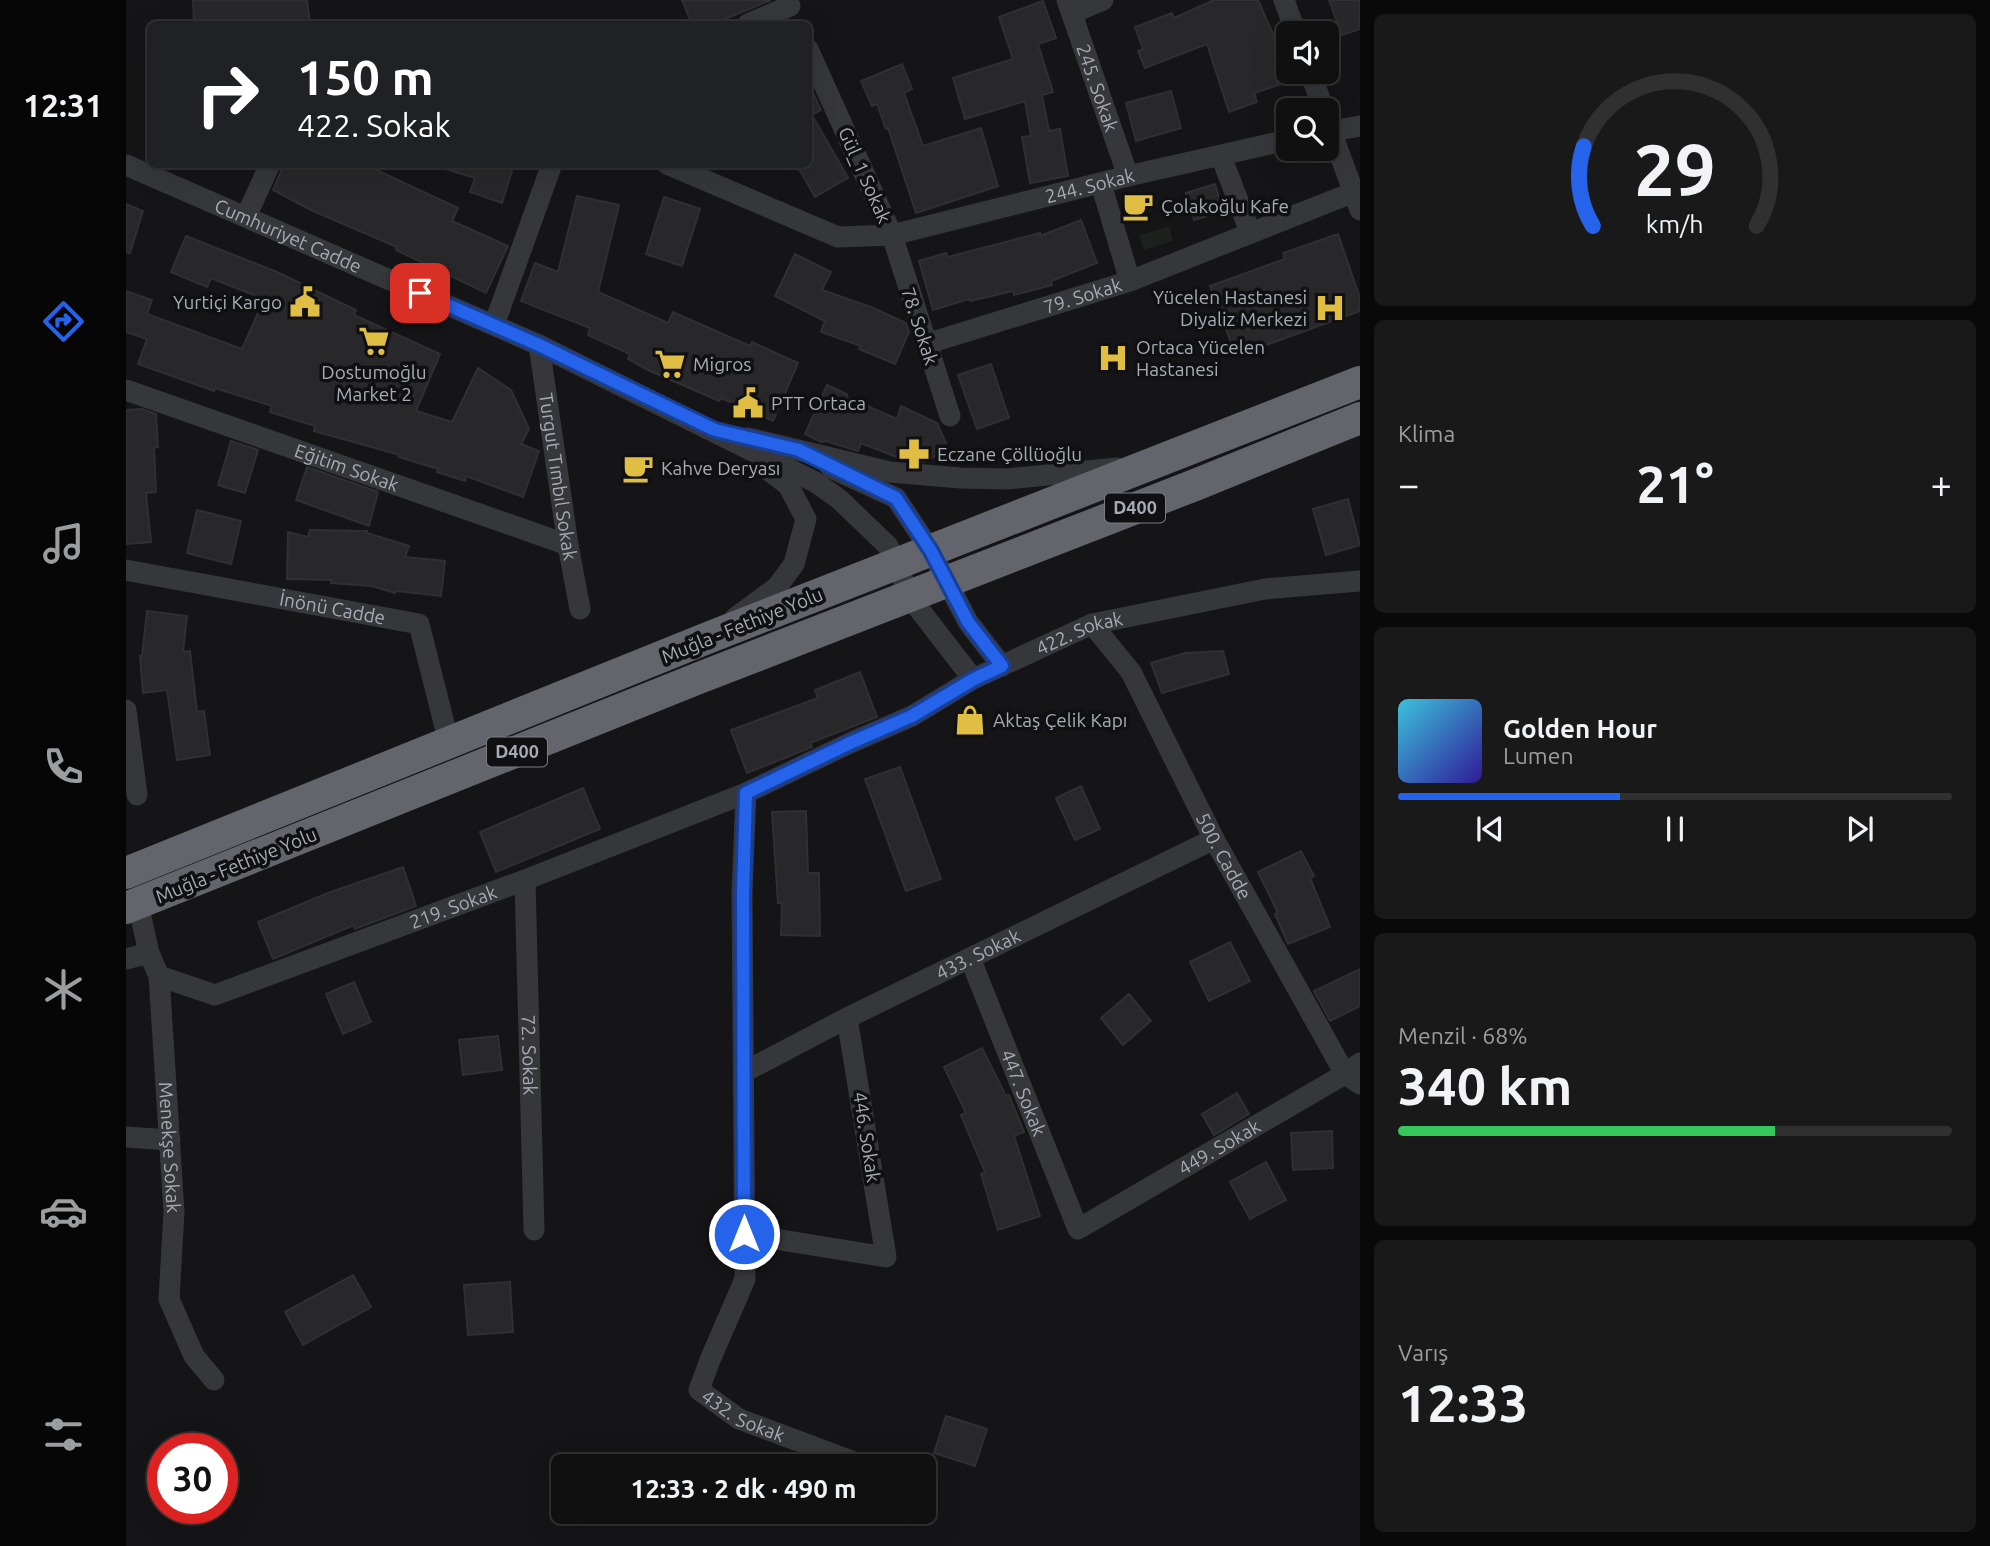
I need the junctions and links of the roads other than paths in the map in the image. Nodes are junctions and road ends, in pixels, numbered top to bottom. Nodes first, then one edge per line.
1 (1103, 0) edge
2 (1284, 0) edge
3 (1070, 6) edge
4 (791, 10) edge
5 (757, 21) edge
6 (1292, 21) edge
7 (812, 58) edge
8 (1360, 126) edge
9 (1339, 127) edge
10 (1276, 143) edge
11 (1339, 155) edge
12 (1221, 156) junction
13 (126, 165) edge
14 (268, 168) edge
15 (551, 168) edge
16 (676, 168) edge
17 (1128, 176) junction
18 (1101, 184) junction
19 (1357, 201) edge
20 (246, 217) junction
21 (1250, 232) junction
22 (892, 235) junction
23 (1130, 281) junction
24 (494, 325) junction
25 (926, 344) junction
26 (539, 345) junction
27 (1360, 382) edge
28 (126, 390) edge
29 (950, 416) dead end
30 (1360, 418) edge
31 (715, 430) junction
32 (799, 450) junction
33 (1153, 465) junction
34 (568, 545) junction
35 (931, 551) junction
36 (897, 564) junction
37 (126, 570) edge
38 (947, 581) junction
39 (1360, 581) edge
40 (909, 596) junction
41 (580, 609) dead end
42 (1092, 624) junction
43 (710, 637) junction
44 (1002, 666) junction
45 (974, 679) junction
46 (126, 710) edge
47 (449, 743) junction
48 (746, 793) junction
49 (137, 795) dead end
50 (1214, 839) junction
51 (126, 873) edge
52 (525, 880) junction
53 (132, 906) edge
54 (149, 953) junction
55 (971, 958) junction
56 (126, 959) edge
57 (159, 976) junction
58 (847, 1018) junction
59 (744, 1072) junction
60 (1355, 1074) edge
61 (126, 1138) edge
62 (170, 1140) junction
63 (1078, 1229) joint
64 (534, 1230) dead end
65 (744, 1234) junction
66 (214, 1380) dead end
67 (833, 1454) edge

1 - 3 street
2 - 6 street
3 - 17 street, 245. Sokak
4 - 5 street
7 - 22 street, Gül_1 Sokak
8 - 9 street
10 - 12 street, 244. Sokak
11 - 19 street
12 - 17 street, 244. Sokak
12 - 21 street
13 - 20 street, Cumhuriyet Cadde
14 - 20 street
15 - 24 street
16 - 22 street, Gül_1 Sokak
17 - 18 street, 244. Sokak
18 - 22 street, 244. Sokak
18 - 23 street
19 - 21 street, 79. Sokak
20 - 24 street, Cumhuriyet Cadde
21 - 23 street, 79. Sokak
22 - 25 street, 78. Sokak
23 - 25 street, 79. Sokak
24 - 26 street, Cumhuriyet Cadde
25 - 29 street, 78. Sokak
26 - 31 street, Cumhuriyet Cadde
26 - 34 street, Turgut Tımbıl Sokak
27 - 33 highway, Muğla - Fethiye Yolu / D400
28 - 34 street, Eğitim Sokak
30 - 38 highway, Muğla - Fethiye Yolu / D400
31 - 32 street
31 - 36 street
31 - 43 street
32 - 33 street
32 - 35 street
33 - 35 highway, Muğla - Fethiye Yolu / D400
34 - 41 street, Turgut Tımbıl Sokak
35 - 36 highway, Muğla - Fethiye Yolu / D400
35 - 38 street
36 - 40 street
36 - 43 highway, Muğla - Fethiye Yolu / D400
37 - 47 street, İnönü Cadde
38 - 40 highway, Muğla - Fethiye Yolu / D400
38 - 44 street
39 - 42 street, 422. Sokak
40 - 45 street
40 - 53 highway, Muğla - Fethiye Yolu / D400
42 - 44 street, 422. Sokak
42 - 50 street, 500. Cadde
43 - 47 highway, Muğla - Fethiye Yolu / D400
44 - 45 street, 422. Sokak
45 - 48 street, 422. Sokak
46 - 49 street
47 - 51 highway, Muğla - Fethiye Yolu / D400
48 - 52 street, 219. Sokak
48 - 59 street
50 - 55 street, 433. Sokak
50 - 60 street, 500. Cadde
52 - 57 street, 219. Sokak
52 - 64 street, 72. Sokak
53 - 54 street, Menekşe Sokak
54 - 56 street
54 - 57 street, Menekşe Sokak
55 - 58 street, 433. Sokak
55 - 63 street, 447. Sokak
57 - 62 street, Menekşe Sokak
58 - 59 street, 433. Sokak
58 - 65 street, 446. Sokak
59 - 65 street
60 - 63 street, 449. Sokak
61 - 62 street
62 - 66 street, Menekşe Sokak
65 - 67 street, 432. Sokak

